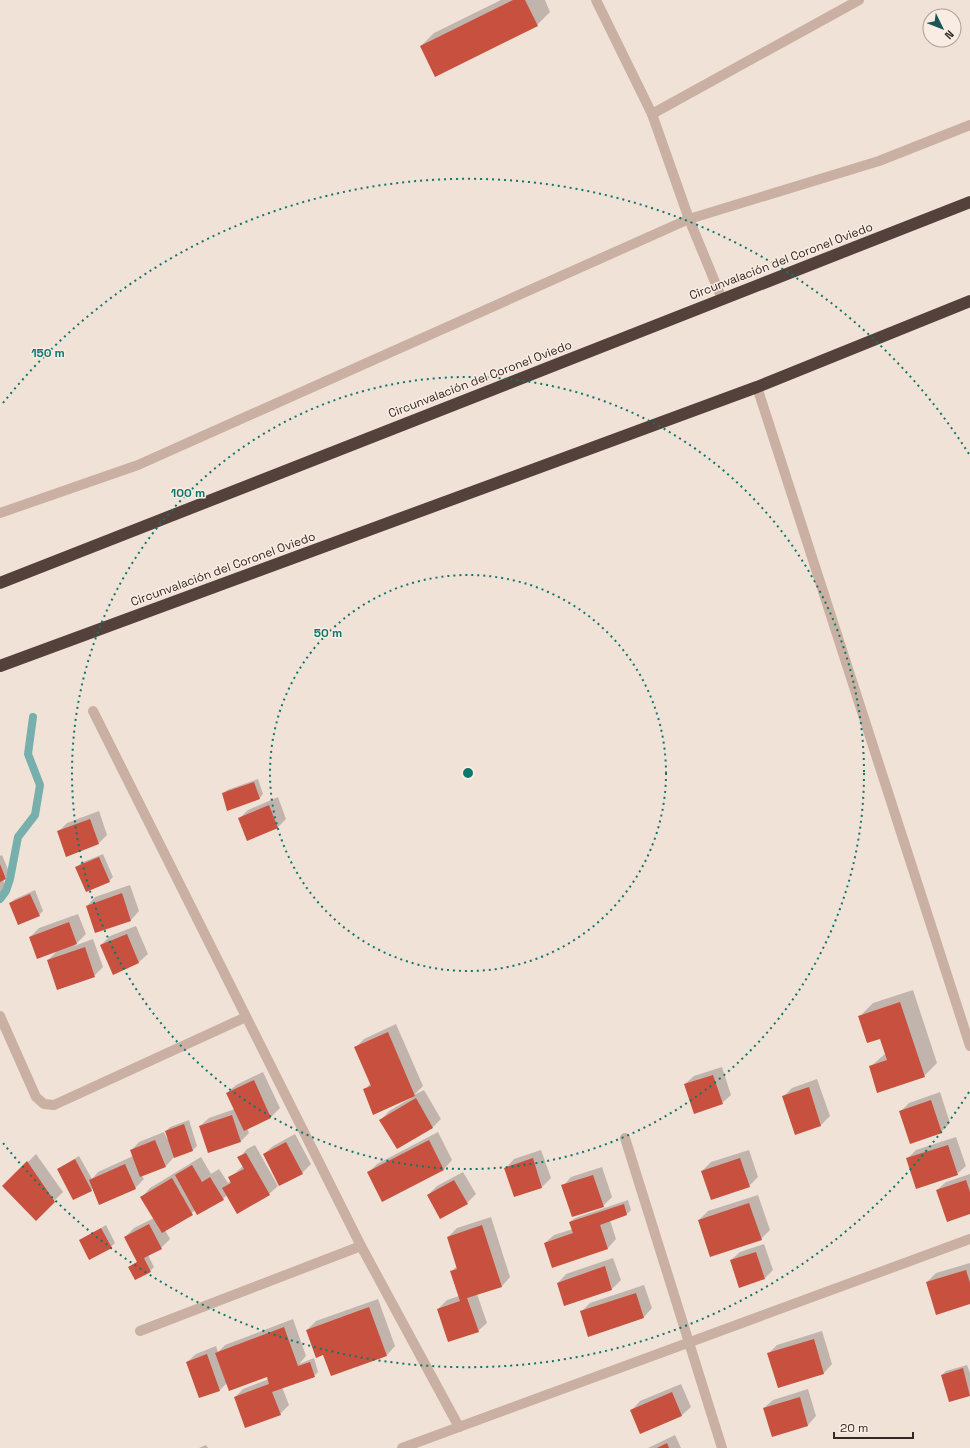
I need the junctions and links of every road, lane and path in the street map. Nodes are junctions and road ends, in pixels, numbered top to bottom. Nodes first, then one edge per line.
1 (596, 0) edge
2 (859, 0) edge
3 (652, 114) junction
4 (970, 125) edge
5 (970, 202) edge
6 (689, 220) junction
7 (722, 299) junction
8 (970, 300) edge
9 (757, 387) junction
10 (0, 513) edge
11 (0, 583) edge
12 (0, 666) edge
13 (93, 711) dead end
14 (0, 1016) edge
15 (246, 1017) junction
16 (970, 1046) edge
17 (625, 1138) dead end
18 (970, 1238) edge
19 (361, 1246) junction
20 (140, 1331) dead end
21 (689, 1341) junction
22 (460, 1426) junction
23 (402, 1448) edge
24 (722, 1448) edge

1 - 3 street
2 - 3 street
3 - 6 street
4 - 6 street
5 - 7 highway, Circunvalación del Coronel Oviedo
6 - 7 street
6 - 10 street
7 - 11 highway, Circunvalación del Coronel Oviedo
8 - 9 highway, Circunvalación del Coronel Oviedo
9 - 12 highway, Circunvalación del Coronel Oviedo
9 - 16 street
13 - 15 street
14 - 15 street
15 - 19 street
17 - 21 street
18 - 21 street
19 - 20 street
19 - 22 street
21 - 22 street
21 - 24 street
22 - 23 street

